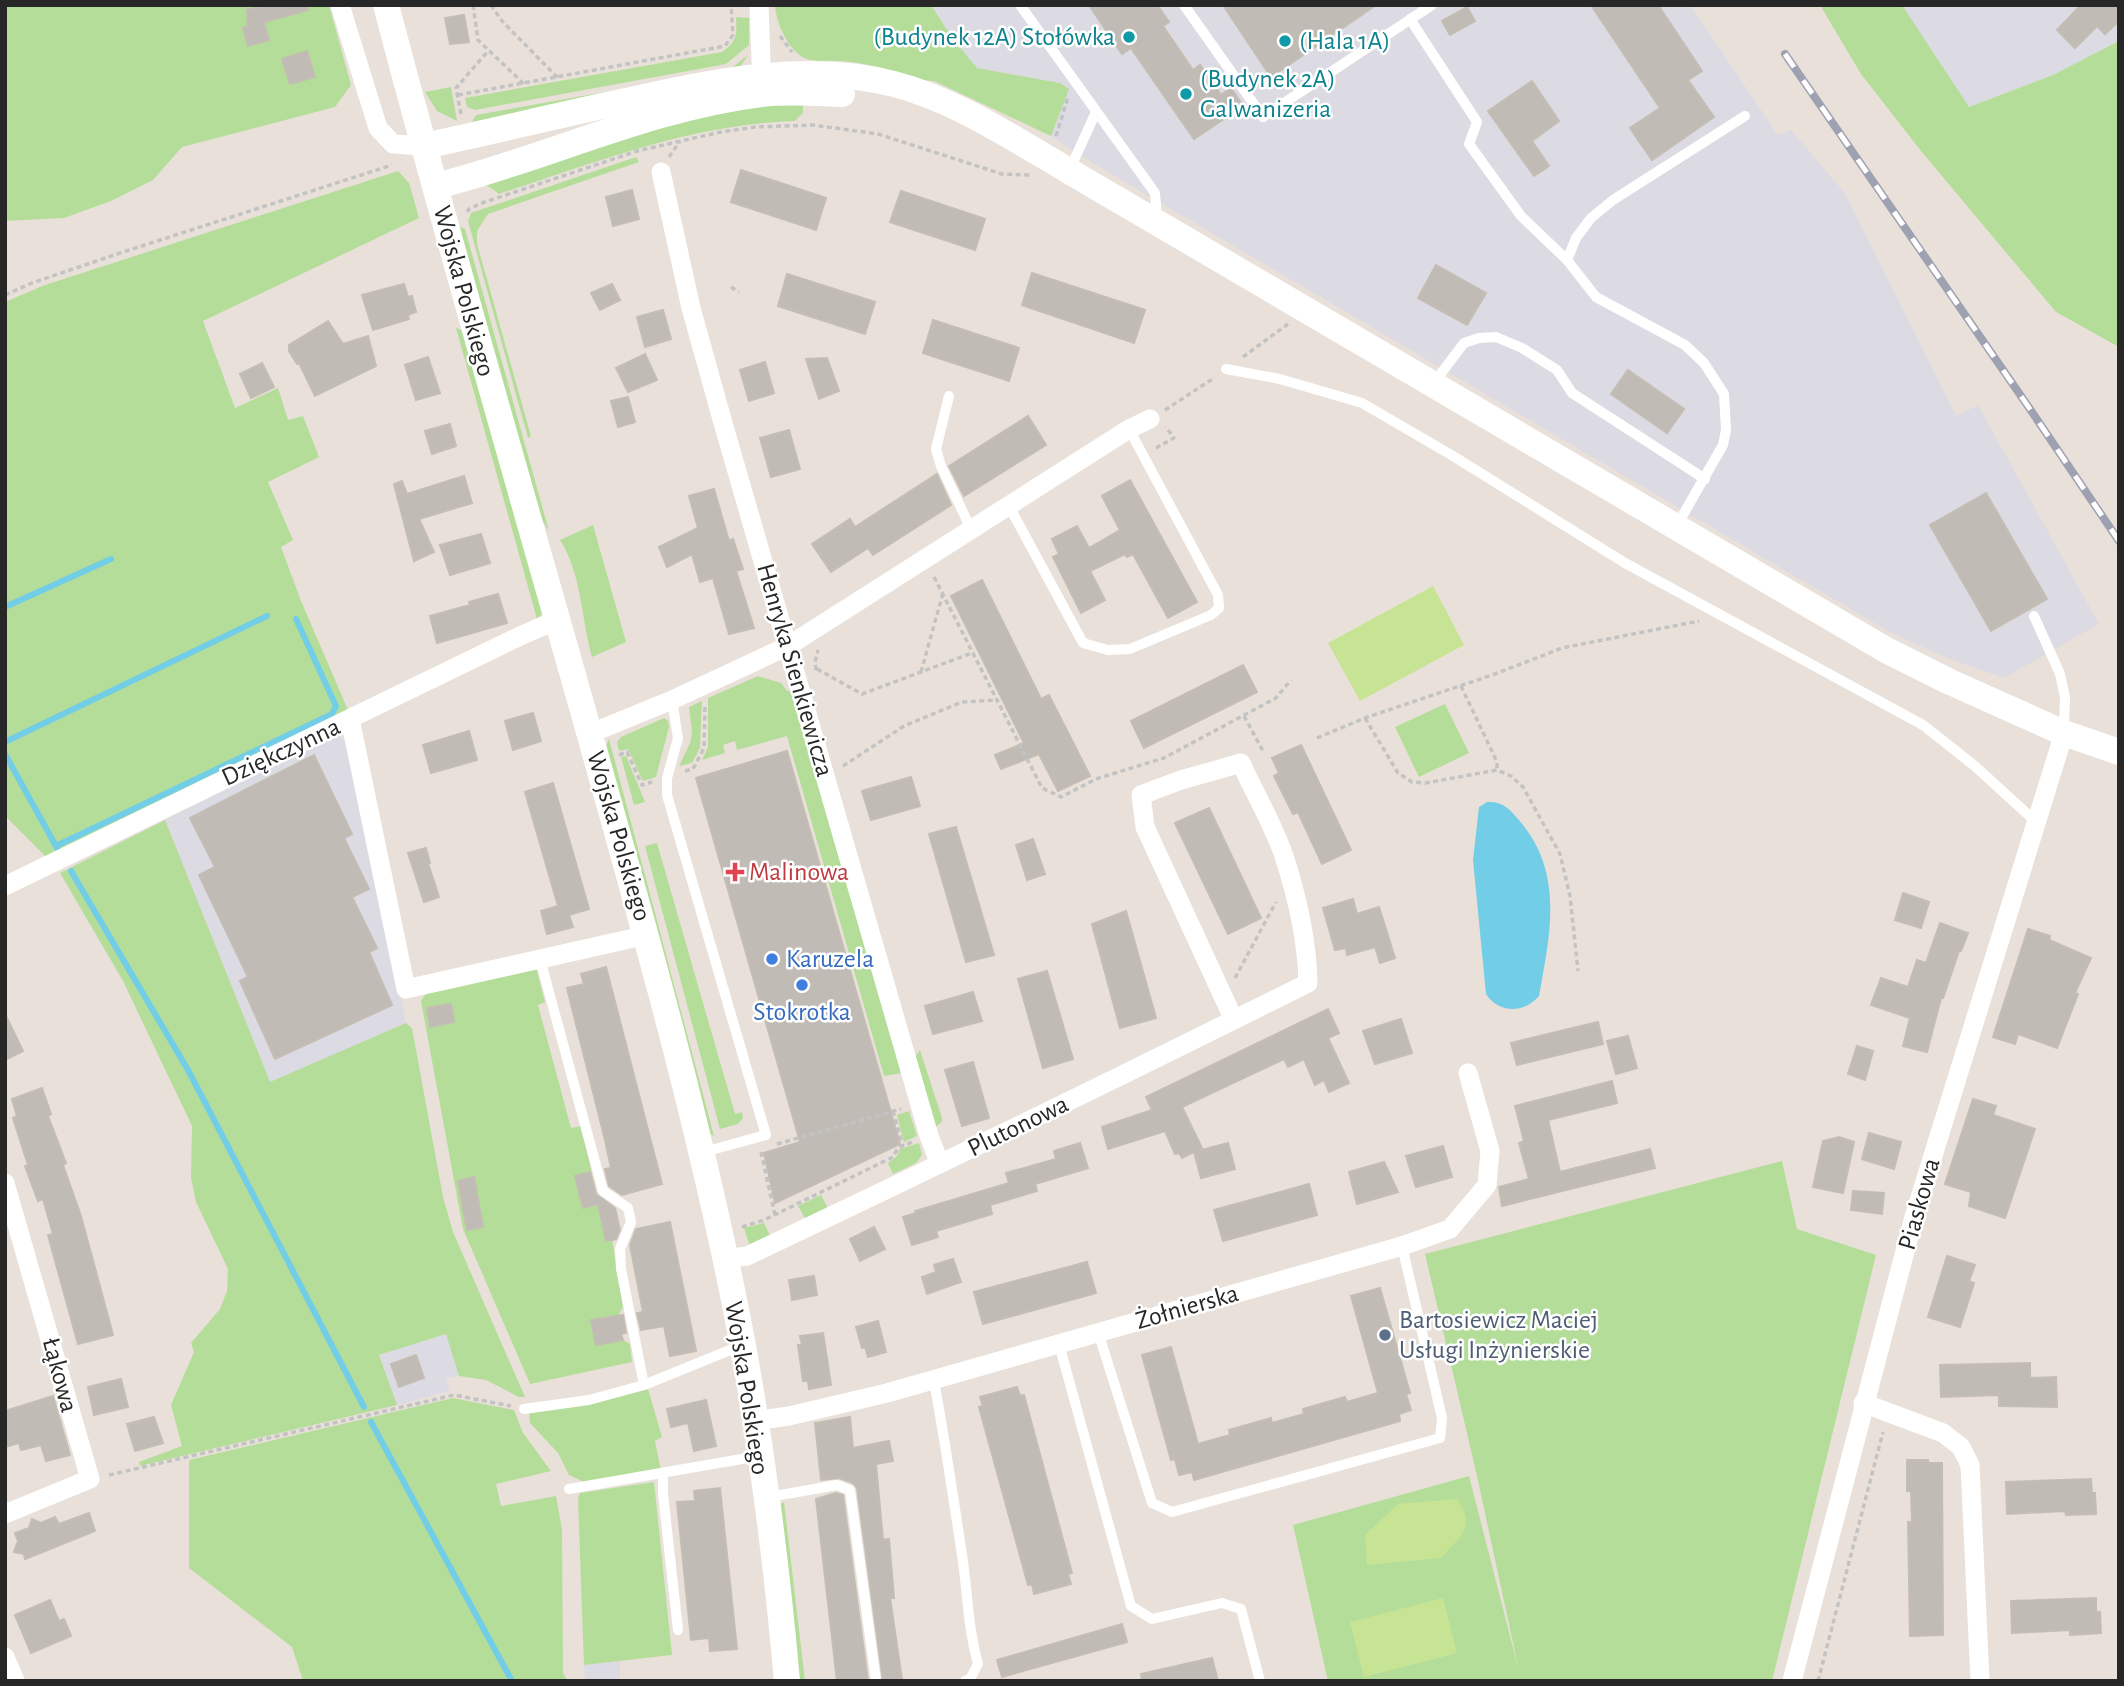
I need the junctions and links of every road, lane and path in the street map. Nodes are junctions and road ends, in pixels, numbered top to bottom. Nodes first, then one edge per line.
1 (340, 5) edge
2 (386, 5) edge
3 (473, 5) edge
4 (491, 5) edge
5 (731, 5) edge
6 (759, 5) edge
7 (1020, 5) edge
8 (1184, 5) edge
9 (1432, 5) edge
10 (1410, 19) junction
11 (488, 51) junction
12 (558, 78) junction
13 (525, 85) junction
14 (762, 85) junction
15 (1077, 86) junction
16 (458, 95) junction
17 (1096, 112) junction
18 (1745, 116) dead end
19 (463, 123) dead end
20 (1053, 145) dead end
21 (424, 146) junction
22 (394, 164) dead end
23 (1069, 171) junction
24 (661, 172) dead end
25 (1035, 175) dead end
26 (436, 186) junction
27 (464, 219) dead end
28 (1158, 223) junction
29 (1567, 260) junction
30 (731, 287) dead end
31 (739, 292) dead end
32 (5, 295) edge
33 (1226, 369) dead end
34 (1436, 386) junction
35 (949, 396) dead end
36 (1150, 419) dead end
37 (1129, 429) junction
38 (1705, 479) junction
39 (1009, 506) junction
40 (1676, 527) junction
41 (971, 529) junction
42 (930, 569) dead end
43 (943, 593) junction
44 (1722, 616) junction
45 (2034, 616) dead end
46 (557, 620) junction
47 (788, 646) junction
48 (818, 649) dead end
49 (972, 653) junction
50 (817, 668) junction
51 (921, 672) junction
52 (815, 677) dead end
53 (1291, 680) dead end
54 (1461, 686) junction
55 (705, 696) dead end
56 (672, 700) junction
57 (997, 700) junction
58 (1244, 716) junction
59 (1365, 718) junction
60 (350, 719) junction
61 (2064, 733) junction
62 (590, 734) junction
63 (1317, 738) dead end
64 (1263, 751) dead end
65 (2119, 752) edge
66 (617, 756) dead end
67 (841, 767) dead end
68 (1497, 770) junction
69 (676, 774) dead end
70 (655, 781) dead end
71 (2035, 821) junction
72 (1291, 884) junction
73 (5, 886) edge
74 (647, 935) junction
75 (540, 959) junction
76 (1578, 971) dead end
77 (1231, 985) dead end
78 (1234, 1020) junction
79 (1468, 1073) dead end
80 (909, 1107) dead end
81 (893, 1111) junction
82 (920, 1139) dead end
83 (775, 1145) dead end
84 (903, 1146) junction
85 (755, 1150) dead end
86 (702, 1152) junction
87 (940, 1164) junction
88 (5, 1183) edge
89 (775, 1215) junction
90 (740, 1227) dead end
91 (1402, 1246) junction
92 (725, 1259) junction
93 (1098, 1332) junction
94 (1059, 1344) junction
95 (742, 1345) junction
96 (934, 1381) junction
97 (644, 1385) junction
98 (1863, 1403) junction
99 (524, 1409) joint
100 (1886, 1419) dead end
101 (755, 1421) junction
102 (759, 1455) junction
103 (663, 1473) junction
104 (90, 1479) junction
105 (569, 1489) dead end
106 (765, 1497) junction
107 (5, 1514) edge
108 (678, 1630) dead end
109 (5, 1657) edge
110 (15, 1681) edge
111 (787, 1681) edge
112 (876, 1681) edge
113 (965, 1681) edge
114 (1260, 1681) edge
115 (1791, 1681) edge
116 (1818, 1681) edge
117 (1980, 1681) edge

1 - 21 street
2 - 21 street, Wojska Polskiego
3 - 11 path
4 - 12 path
5 - 12 path
6 - 14 street
7 - 15 lane
8 - 10 lane
9 - 10 lane
10 - 29 lane
11 - 13 path
11 - 16 path
12 - 13 path
13 - 16 path
14 - 21 street
14 - 23 street
14 - 26 street
15 - 17 lane
15 - 20 path
16 - 19 path
17 - 23 lane
17 - 28 lane
18 - 29 lane
21 - 26 street, Wojska Polskiego
22 - 32 path
23 - 28 street
24 - 47 street, Henryka Sienkiewicza
25 - 27 path
26 - 46 street, Wojska Polskiego
28 - 34 street
29 - 38 lane
30 - 31 path
33 - 44 lane
34 - 38 lane
34 - 40 street
35 - 41 lane
36 - 37 street
37 - 39 street
37 - 39 lane
38 - 40 lane
39 - 41 street
40 - 61 street
41 - 47 street
42 - 43 path
43 - 49 path
43 - 51 path
44 - 54 path
44 - 71 lane
45 - 61 lane
46 - 60 street, Dziękczynna
46 - 62 street, Wojska Polskiego
47 - 56 street
47 - 87 street, Henryka Sienkiewicza
48 - 50 path
49 - 51 path
49 - 57 path
50 - 51 path
50 - 52 path
53 - 58 path
54 - 59 path
54 - 68 path
55 - 69 path
56 - 62 street
56 - 86 lane
57 - 58 path
57 - 67 path
58 - 64 path
59 - 63 path
59 - 68 path
60 - 73 street, Dziękczynna
60 - 75 street
61 - 65 street
61 - 71 street, Piaskowa
62 - 74 street, Wojska Polskiego
66 - 70 path
68 - 76 path
71 - 98 street, Piaskowa
72 - 77 path
72 - 78 street, Plutonowa
72 - 78 street
74 - 75 street
74 - 86 street, Wojska Polskiego
75 - 97 lane
78 - 87 street, Plutonowa
79 - 91 street, Żołnierska
80 - 81 path
81 - 83 path
81 - 84 path
82 - 84 path
84 - 89 path
85 - 89 path
86 - 92 street, Wojska Polskiego
87 - 92 street, Plutonowa
88 - 104 street, Łąkowa
89 - 90 path
91 - 93 street, Żołnierska
91 - 93 lane
92 - 95 street, Wojska Polskiego
93 - 94 street, Żołnierska
94 - 96 street, Żołnierska
94 - 114 lane
95 - 97 lane
95 - 101 street, Wojska Polskiego
96 - 101 street, Żołnierska
96 - 113 lane
97 - 99 lane
98 - 115 street, Piaskowa
98 - 117 street
99 - 104 path
100 - 116 path
101 - 102 street, Wojska Polskiego
102 - 103 lane
102 - 106 street, Wojska Polskiego
103 - 105 lane
103 - 108 lane
104 - 107 street
106 - 111 street, Wojska Polskiego
106 - 112 lane
109 - 110 street

